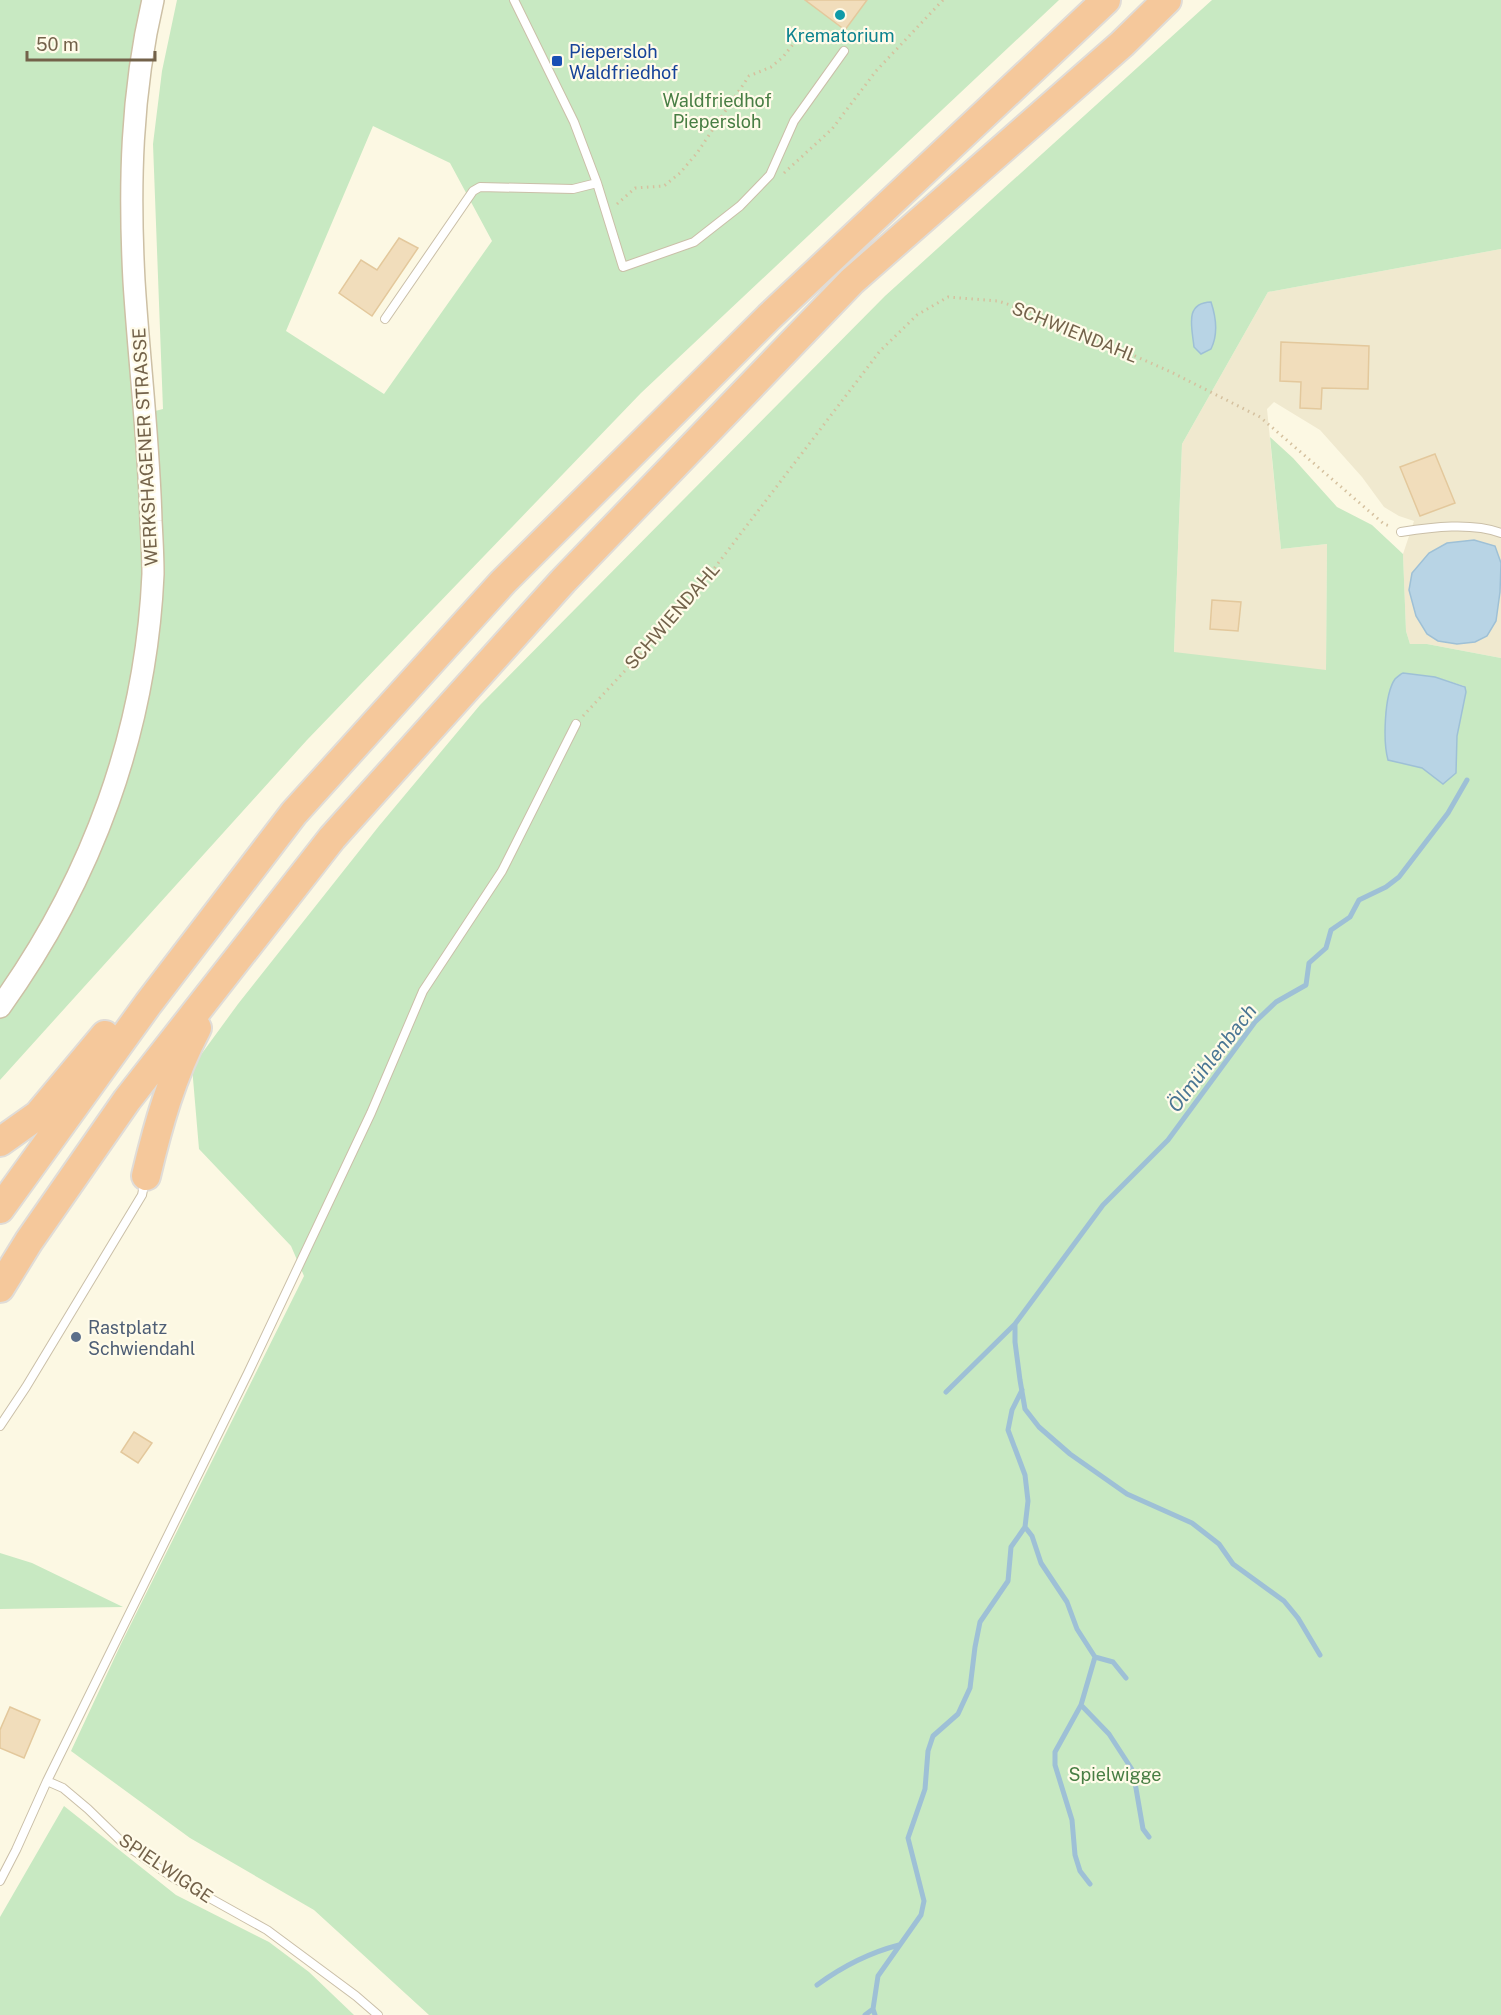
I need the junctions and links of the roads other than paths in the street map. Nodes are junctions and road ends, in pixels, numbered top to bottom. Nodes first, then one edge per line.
1 (153, 0) edge
2 (514, 0) edge
3 (1106, 0) edge
4 (1167, 0) edge
5 (844, 51) dead end
6 (597, 183) junction
7 (385, 319) dead end
8 (1401, 532) road end
9 (1501, 533) edge
10 (576, 724) road end
11 (230, 966) junction
12 (148, 1004) junction
13 (0, 1007) edge
14 (0, 1142) edge
15 (146, 1176) joint
16 (0, 1209) edge
17 (0, 1288) edge
18 (0, 1426) edge
19 (47, 1781) junction
20 (0, 1881) edge
21 (378, 2015) edge

1 - 13 main road, WERKSHAGENER STRASSE
2 - 6 lane
3 - 12 highway
4 - 11 highway
5 - 6 lane
6 - 7 lane
8 - 9 lane
10 - 19 lane
11 - 15 highway
11 - 17 highway
12 - 14 highway
12 - 16 highway
15 - 18 lane
19 - 20 lane
19 - 21 lane, SPIELWIGGE

